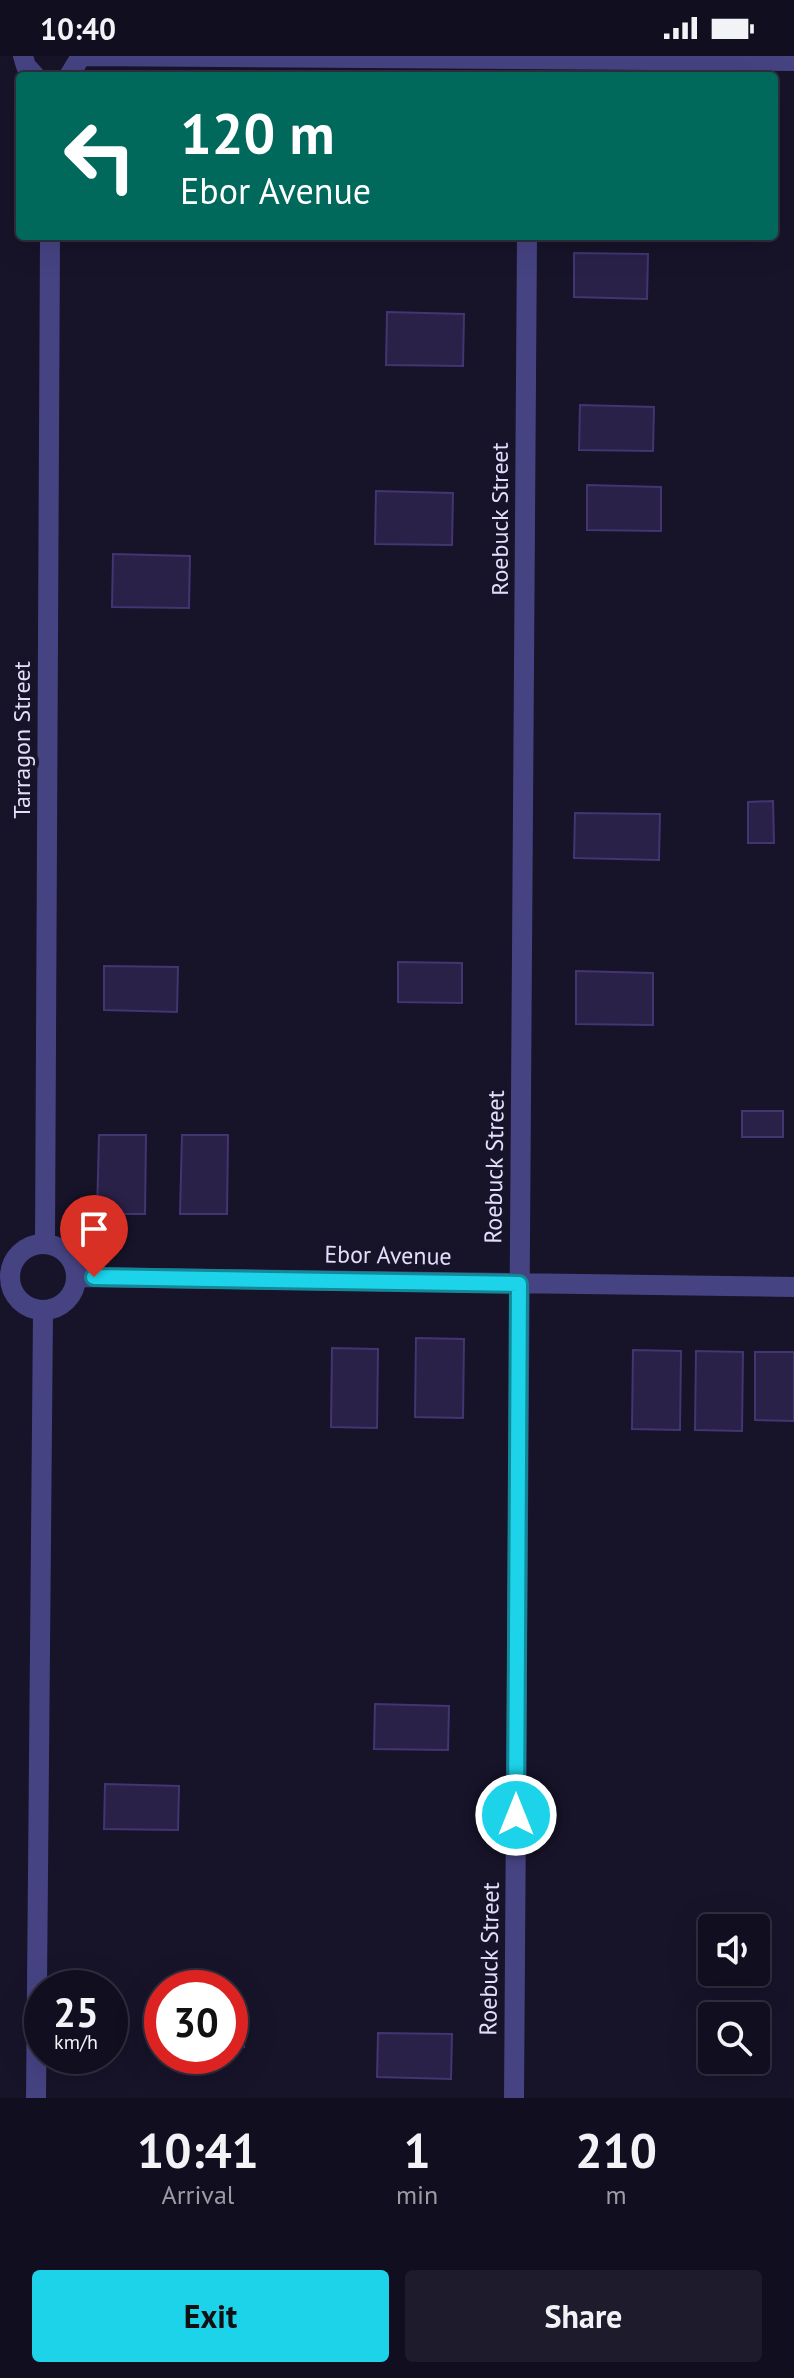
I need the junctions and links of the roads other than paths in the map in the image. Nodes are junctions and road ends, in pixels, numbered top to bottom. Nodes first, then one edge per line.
1 (81, 56) edge
2 (794, 61) edge
3 (528, 64) edge
4 (50, 240) edge
5 (527, 240) edge
6 (45, 1243) junction
7 (4, 1275) edge
8 (77, 1277) junction
9 (519, 1284) junction
10 (794, 1287) edge
11 (43, 1312) junction
12 (36, 2098) edge
13 (514, 2098) edge

1 - 3 street
2 - 3 street
4 - 6 street, Tarragon Street
5 - 9 street, Roebuck Street
6 - 7 street
6 - 8 street
7 - 11 street
8 - 9 street, Ebor Avenue
8 - 11 street
9 - 10 street, Ebor Avenue
9 - 13 street, Roebuck Street
11 - 12 street

